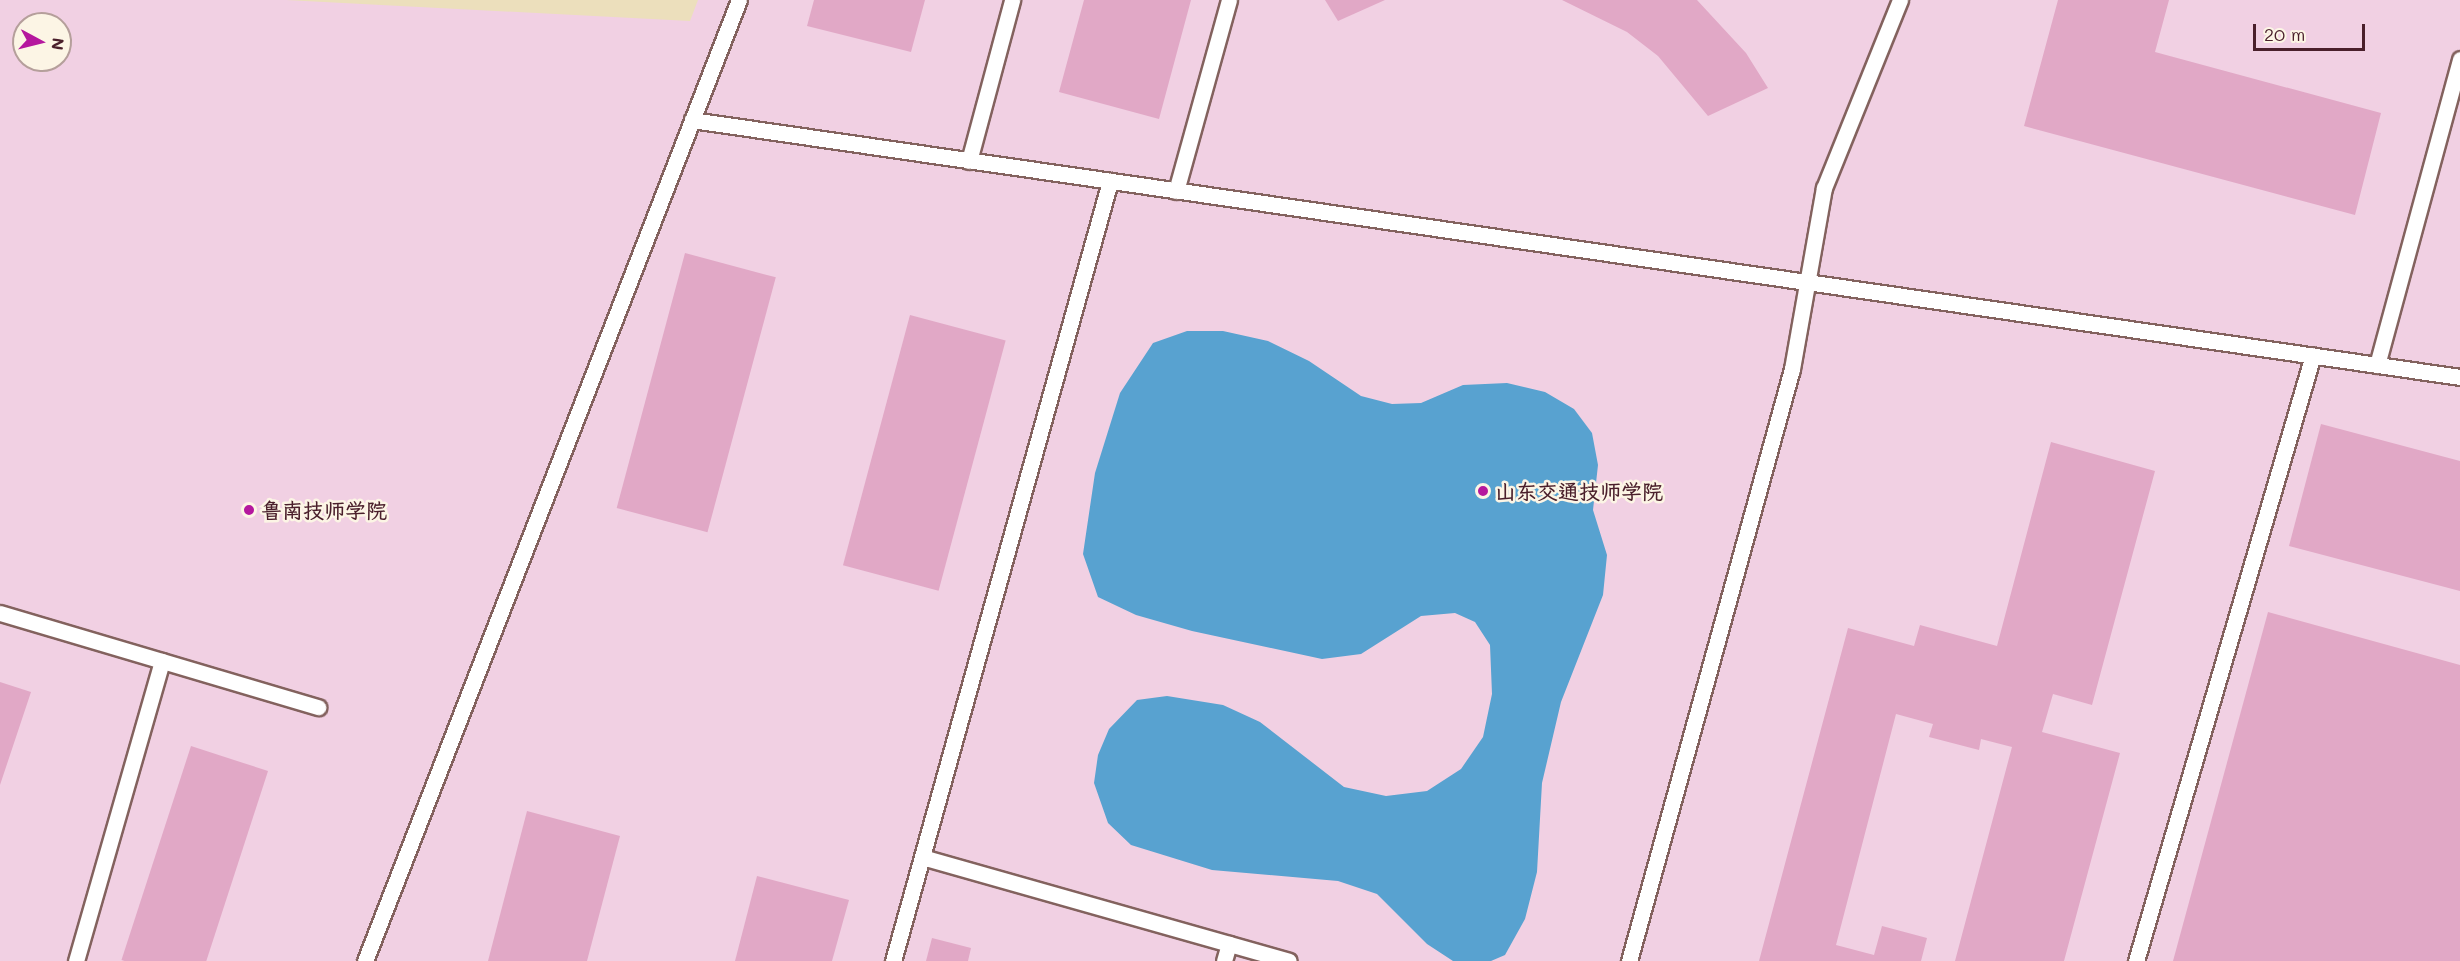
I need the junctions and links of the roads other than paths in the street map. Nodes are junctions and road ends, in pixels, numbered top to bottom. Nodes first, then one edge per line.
1 (739, 0) edge
2 (1012, 0) edge
3 (1229, 0) edge
4 (1900, 0) edge
5 (2460, 59) edge
6 (692, 120) junction
7 (969, 160) junction
8 (1110, 181) junction
9 (1176, 190) junction
10 (1807, 282) junction
11 (2313, 355) junction
12 (2377, 365) junction
13 (2460, 377) edge
14 (0, 613) edge
15 (162, 661) junction
16 (318, 707) dead end
17 (922, 857) junction
18 (1229, 944) junction
19 (76, 961) edge
20 (365, 961) edge
21 (893, 961) edge
22 (1224, 961) edge
23 (1289, 961) edge
24 (1629, 961) edge
25 (2136, 961) edge

1 - 6 lane
2 - 7 lane
3 - 9 lane
4 - 10 lane
5 - 12 lane
6 - 7 lane
6 - 20 lane
7 - 8 lane
8 - 9 lane
8 - 17 lane
9 - 10 lane
10 - 11 lane
10 - 24 lane
11 - 12 lane
11 - 25 lane
12 - 13 lane
14 - 15 lane
15 - 16 lane
15 - 19 lane
17 - 18 lane
17 - 21 lane
18 - 22 lane
18 - 23 lane

